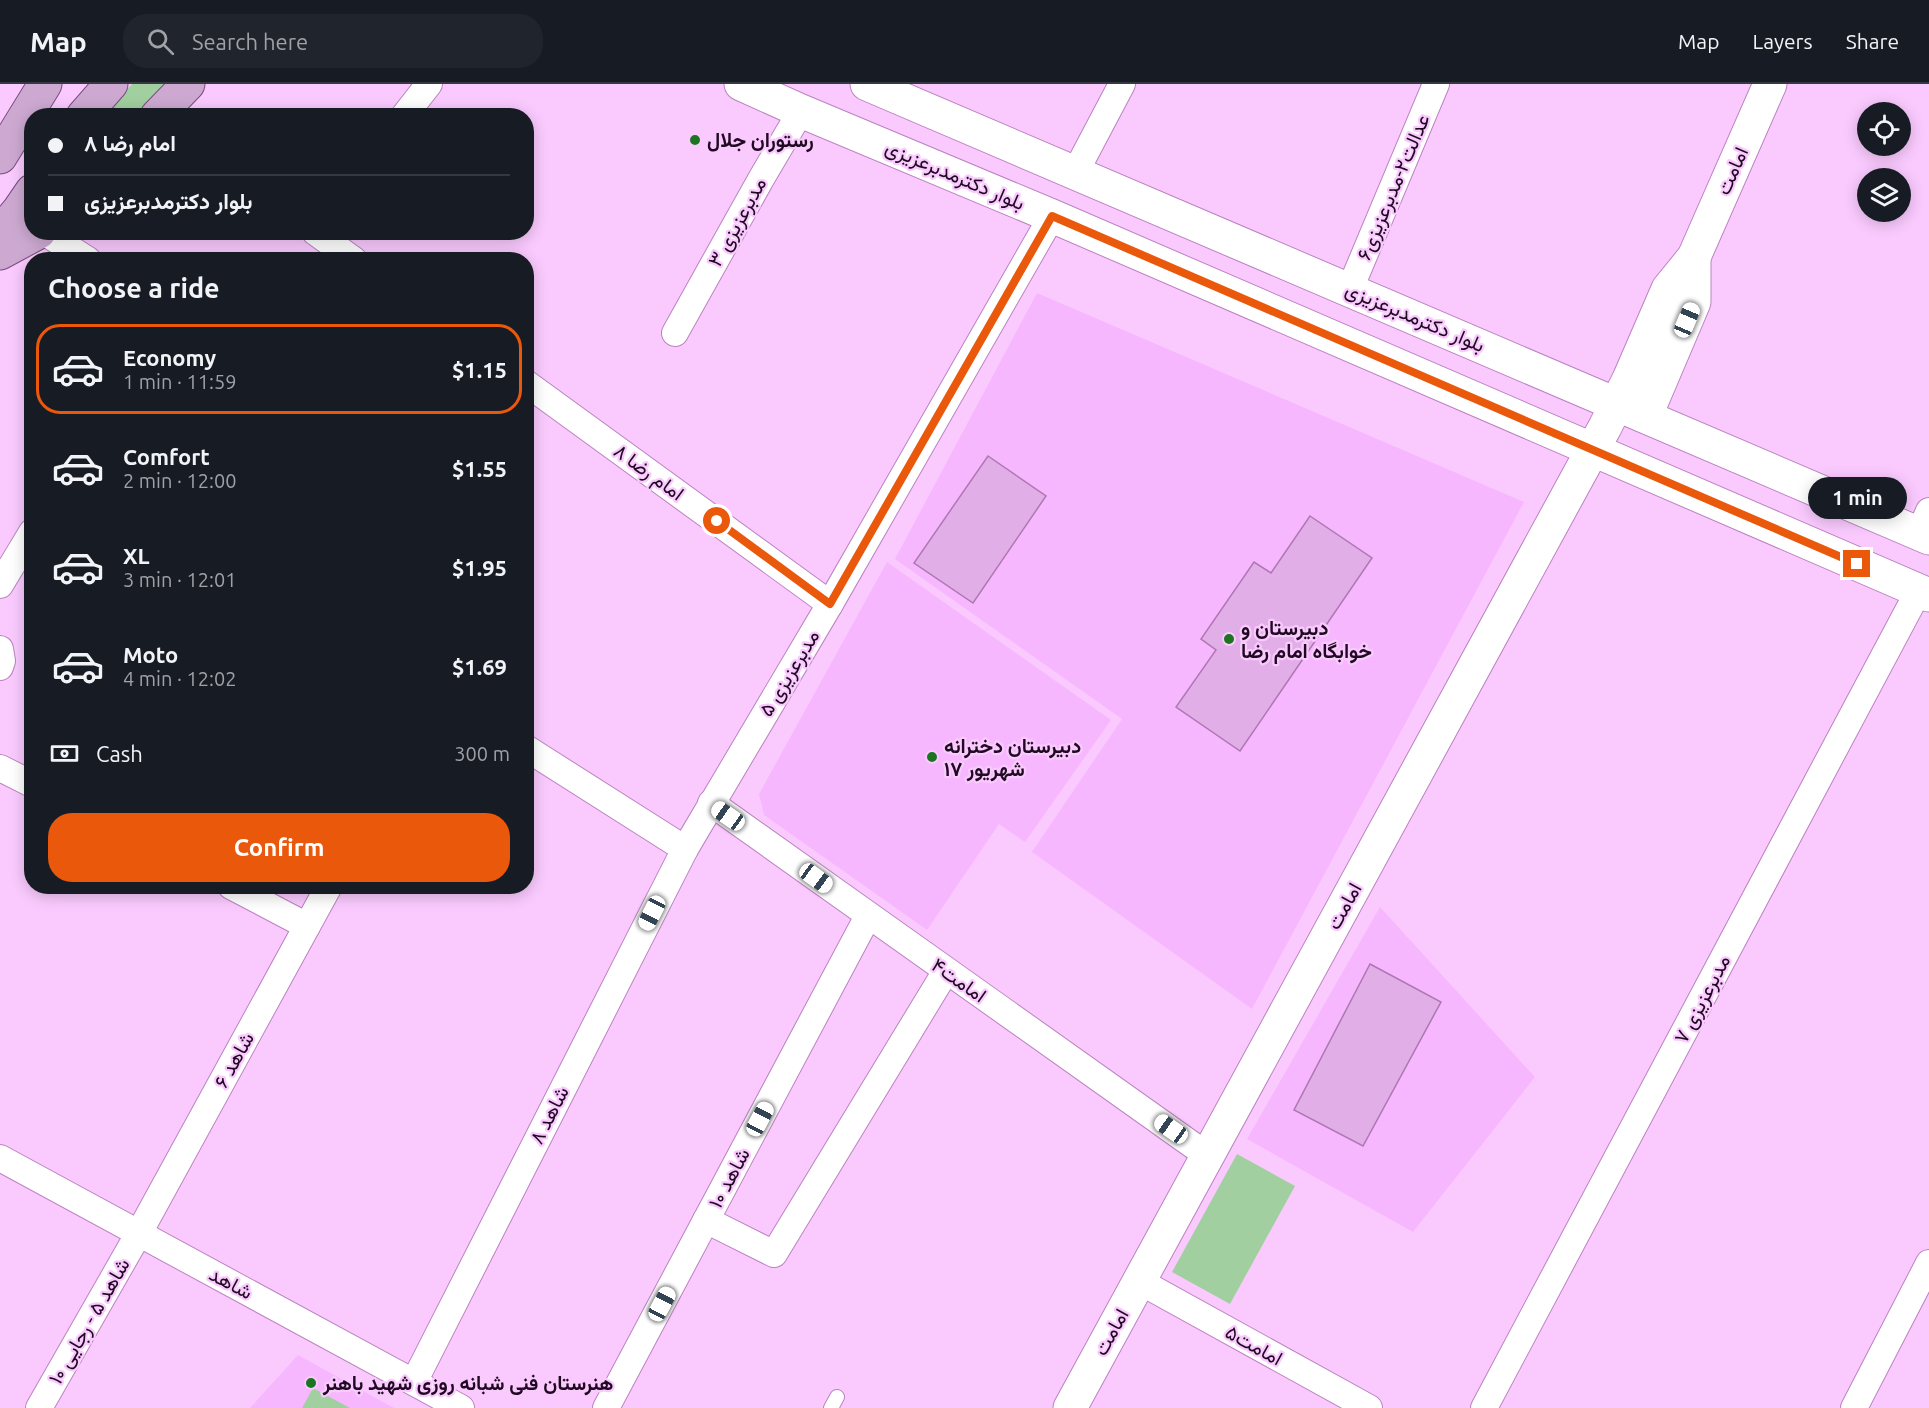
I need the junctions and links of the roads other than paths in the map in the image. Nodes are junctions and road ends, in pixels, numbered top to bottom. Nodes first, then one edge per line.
1 (45, 84) edge
2 (111, 84) edge
3 (188, 84) edge
4 (429, 84) edge
5 (741, 84) edge
6 (867, 84) edge
7 (1122, 84) edge
8 (1436, 84) edge
9 (1770, 84) edge
10 (30, 108) edge
11 (90, 108) edge
12 (165, 108) edge
13 (410, 108) edge
14 (801, 111) junction
15 (24, 117) edge
16 (1, 154) edge
17 (1075, 173) junction
18 (24, 202) edge
19 (1052, 216) junction
20 (0, 233) edge
21 (24, 240) edge
22 (57, 240) edge
23 (326, 240) edge
24 (75, 252) edge
25 (343, 252) edge
26 (0, 253) edge
27 (1350, 289) junction
28 (675, 333) dead end
29 (534, 389) edge
30 (1632, 409) junction
31 (1593, 450) junction
32 (1926, 527) edge
33 (24, 545) edge
34 (0, 585) edge
35 (1924, 592) edge
36 (830, 604) junction
37 (0, 650) edge
38 (0, 667) edge
39 (534, 753) edge
40 (0, 768) edge
41 (24, 780) edge
42 (711, 803) junction
43 (685, 849) junction
44 (246, 894) edge
45 (325, 894) edge
46 (868, 916) junction
47 (308, 926) junction
48 (946, 971) junction
49 (1208, 1156) junction
50 (0, 1158) edge
51 (706, 1220) junction
52 (139, 1233) junction
53 (1929, 1263) edge
54 (1140, 1281) junction
55 (414, 1382) junction
56 (39, 1408) edge
57 (461, 1408) edge
58 (606, 1408) edge
59 (1070, 1408) edge
60 (1369, 1408) edge
61 (1484, 1408) edge
62 (1854, 1408) edge

1 - 10 main road
2 - 11 main road
3 - 12 main road
4 - 13 street
5 - 14 main road, بلوار دکترمدبرعزیزی
6 - 17 main road, بلوار دکترمدبرعزیزی
7 - 17 street
8 - 27 street, عدالت۲-مدبرعزیزی۶
9 - 30 main road, امامت
14 - 19 main road, بلوار دکترمدبرعزیزی
14 - 28 street, مدبرعزیزی ۳
15 - 16 main road
17 - 27 main road, بلوار دکترمدبرعزیزی
18 - 20 main road
19 - 31 main road, بلوار دکترمدبرعزیزی
19 - 36 street, مدبرعزیزی ۵
21 - 26 main road
22 - 24 street
23 - 25 street
27 - 30 main road, بلوار دکترمدبرعزیزی
29 - 36 street, امام رضا ۸
30 - 31 main road, امامت
30 - 32 main road, بلوار دکترمدبرعزیزی
31 - 35 main road, بلوار دکترمدبرعزیزی
31 - 49 main road, امامت
33 - 34 street
35 - 61 street, مدبرعزیزی ۷
36 - 42 street, مدبرعزیزی ۵
37 - 38 street
39 - 43 street
40 - 41 street
42 - 43 street, مدبرعزیزی ۵
42 - 46 street, امامت۴
43 - 55 street, شاهد ۸
44 - 47 street
45 - 47 street, شاهد ۶
46 - 48 street, امامت۴
46 - 51 street, شاهد ۱۰
47 - 52 street, شاهد ۶
48 - 49 street, امامت۴
48 - 51 street
49 - 54 main road, امامت
50 - 52 street, شاهد
51 - 58 street, شاهد ۱۰
52 - 55 street, شاهد
52 - 56 street, شاهد ۵ - رجایی ۱۰
53 - 62 street
54 - 59 main road, امامت
54 - 60 street, امامت۵
55 - 57 street, شاهد

